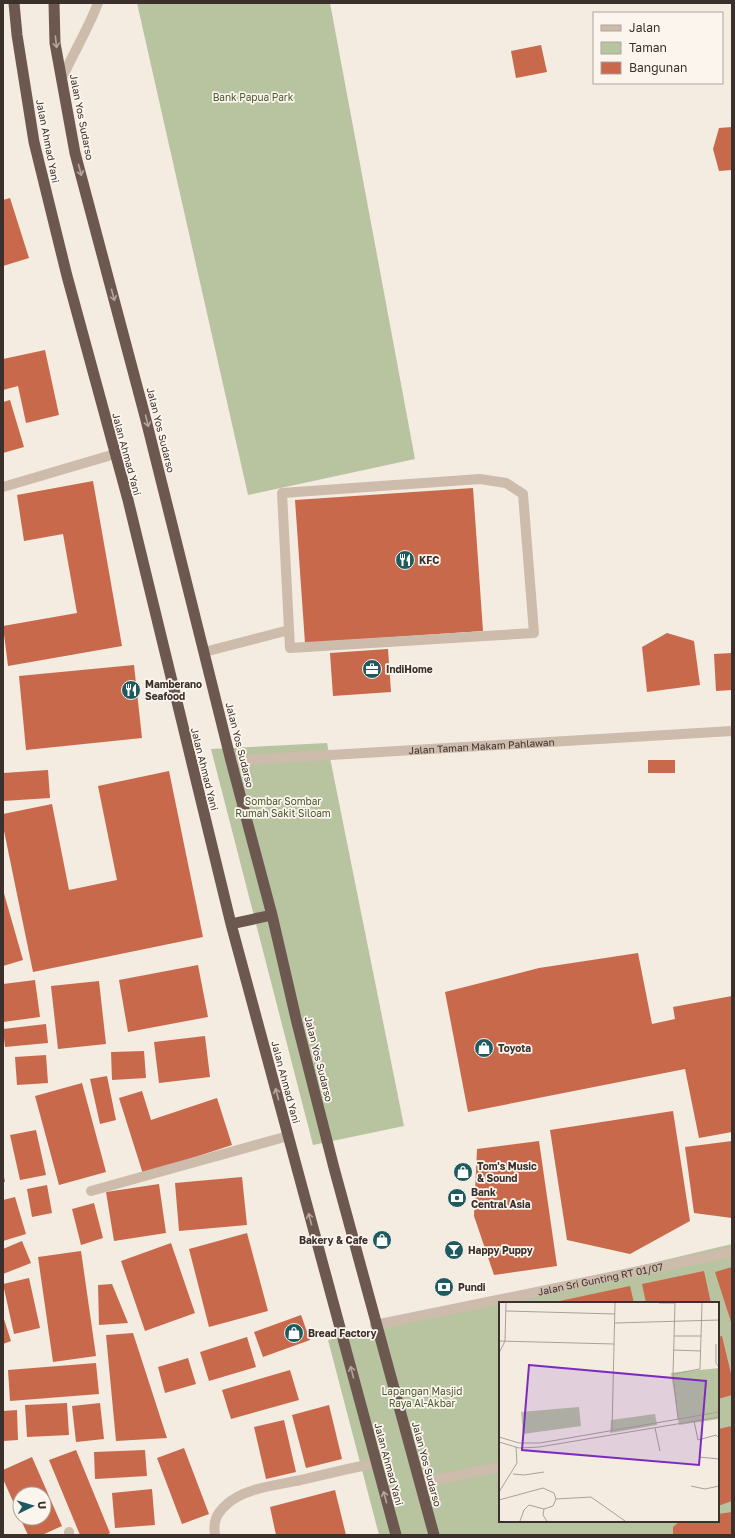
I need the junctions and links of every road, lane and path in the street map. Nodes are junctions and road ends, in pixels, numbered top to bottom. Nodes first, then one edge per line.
1 (14, 3) edge
2 (54, 3) edge
3 (98, 3) edge
4 (62, 78) junction
5 (115, 454) junction
6 (3, 487) edge
7 (289, 630) junction
8 (204, 652) junction
9 (732, 731) edge
10 (231, 760) junction
11 (272, 915) junction
12 (231, 924) junction
13 (288, 1136) junction
14 (91, 1191) dead end
15 (732, 1252) edge
16 (375, 1325) junction
17 (376, 1463) junction
18 (499, 1467) edge
19 (419, 1483) junction
20 (215, 1535) edge
21 (396, 1535) edge
22 (434, 1535) edge

1 - 5 highway, Jalan Ahmad Yani
2 -> 4 highway, Jalan Yos Sudarso
3 - 4 street
4 -> 8 highway, Jalan Yos Sudarso
5 - 6 street
5 - 12 highway, Jalan Ahmad Yani
7 - 7 street
7 - 8 street
8 - 10 highway, Jalan Yos Sudarso
9 - 10 street, Jalan Taman Makam Pahlawan
10 - 11 highway, Jalan Yos Sudarso
11 - 12 highway
11 - 16 highway, Jalan Yos Sudarso
13 -> 12 highway, Jalan Ahmad Yani
13 - 14 street
17 -> 13 highway, Jalan Ahmad Yani
15 - 16 street, Jalan Sri Gunting RT 01/07
16 - 19 highway, Jalan Yos Sudarso
17 - 20 street
21 -> 17 highway, Jalan Ahmad Yani
18 - 19 street
19 - 22 highway, Jalan Yos Sudarso

